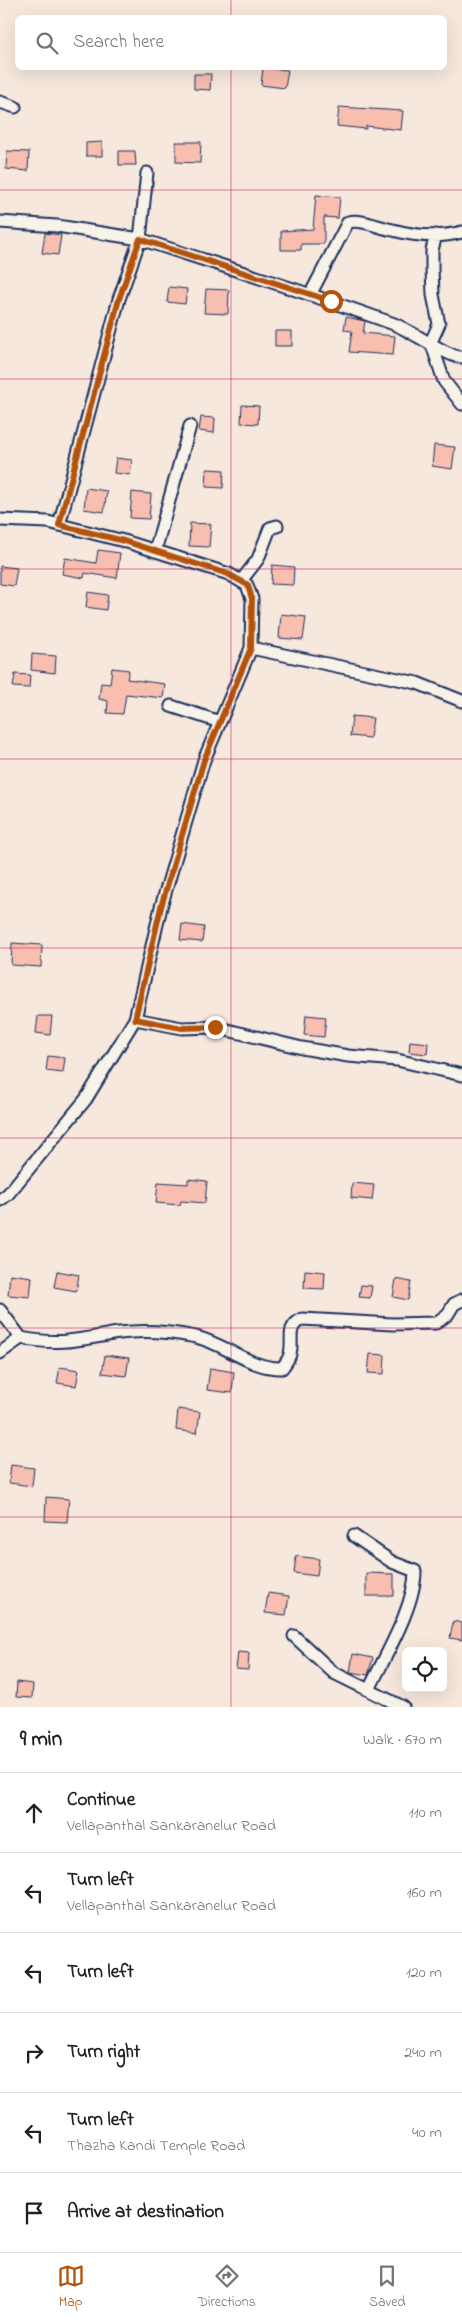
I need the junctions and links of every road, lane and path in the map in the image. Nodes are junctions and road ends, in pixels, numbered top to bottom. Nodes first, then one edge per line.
1 (0, 102) edge
2 (15, 107) dead end
3 (147, 173) dead end
4 (0, 222) edge
5 (462, 232) edge
6 (436, 235) junction
7 (140, 239) junction
8 (310, 295) junction
9 (431, 342) junction
10 (462, 357) edge
11 (462, 404) edge
12 (190, 426) dead end
13 (0, 520) edge
14 (59, 525) junction
15 (277, 526) dead end
16 (155, 551) junction
17 (241, 581) junction
18 (251, 648) junction
19 (462, 701) edge
20 (171, 706) dead end
21 (220, 722) junction
22 (135, 1019) junction
23 (462, 1075) edge
24 (0, 1200) edge
25 (462, 1300) edge
26 (0, 1310) edge
27 (20, 1338) junction
28 (0, 1353) edge
29 (354, 1536) dead end
30 (294, 1636) dead end
31 (373, 1692) junction
32 (403, 1707) edge

1 - 2 street
3 - 7 street
4 - 7 street
5 - 6 street
6 - 8 street
6 - 9 street
7 - 8 street
7 - 14 street
8 - 9 street
9 - 10 street
9 - 11 street
12 - 16 street
13 - 14 street
14 - 16 street
15 - 17 street
16 - 17 street
17 - 18 street
18 - 19 street
18 - 21 street
20 - 21 street
21 - 22 street
22 - 23 street
22 - 24 street
25 - 27 street
26 - 27 street
27 - 28 street
29 - 31 street
30 - 31 street
31 - 32 street

